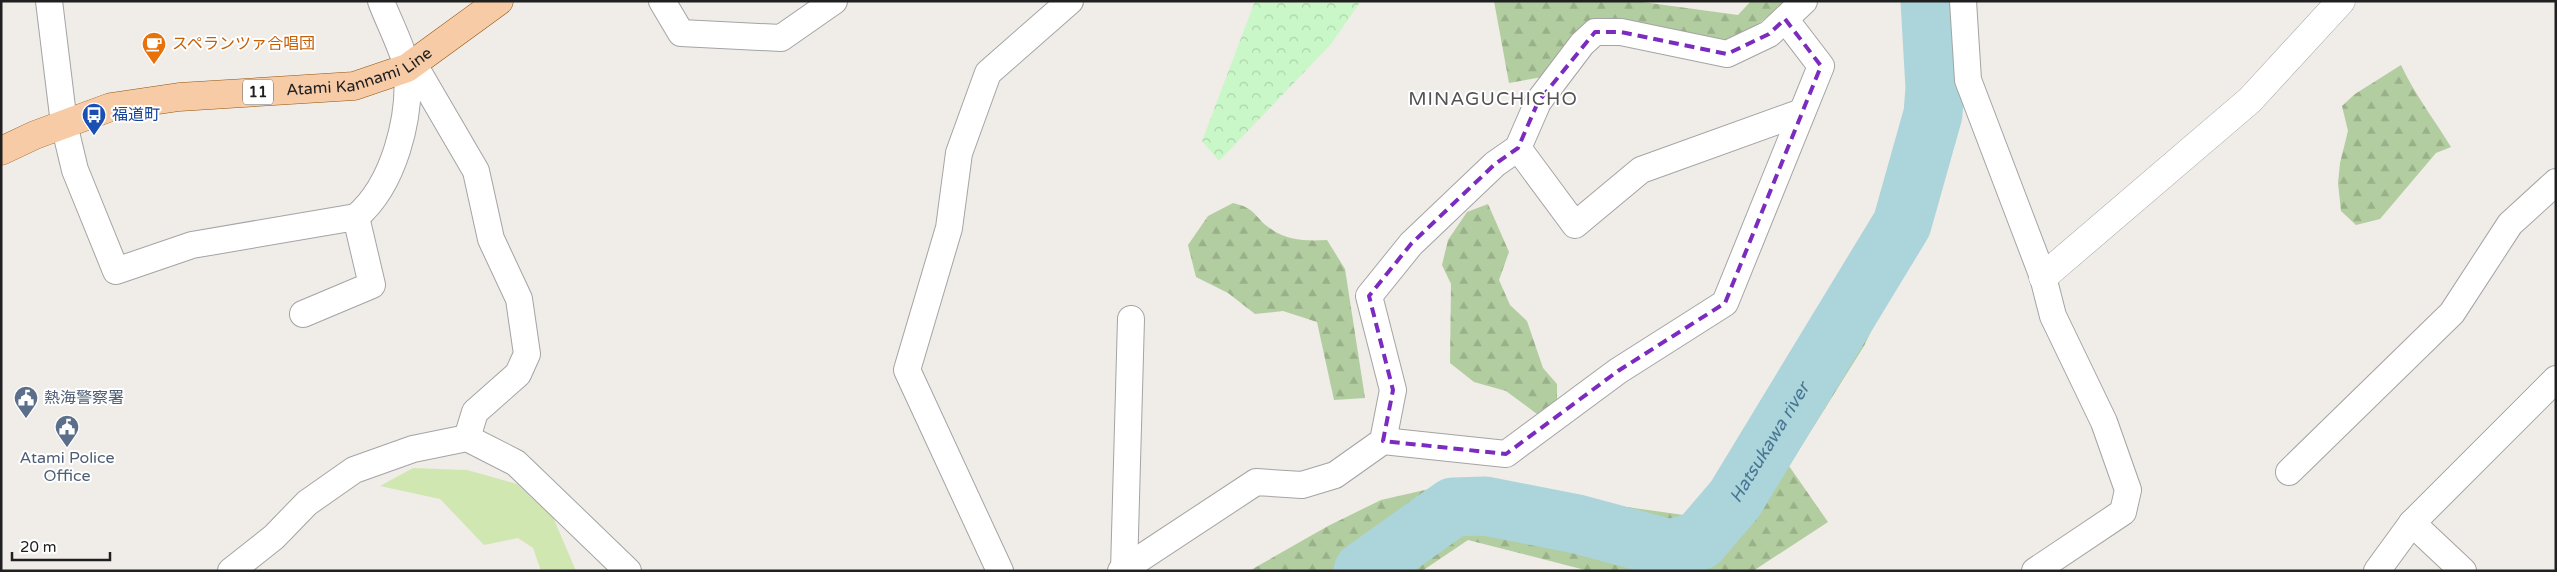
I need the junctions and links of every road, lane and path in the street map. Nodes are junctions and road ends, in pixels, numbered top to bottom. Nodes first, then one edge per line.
1 (49, 1) edge
2 (380, 1) edge
3 (499, 1) edge
4 (662, 1) edge
5 (834, 1) edge
6 (1070, 1) edge
7 (1804, 1) edge
8 (1963, 1) edge
9 (2341, 1) edge
10 (1785, 19) junction
11 (410, 66) junction
12 (1802, 112) junction
13 (64, 124) junction
14 (1518, 148) junction
15 (1, 150) edge
16 (2556, 182) edge
17 (356, 217) junction
18 (2042, 277) junction
19 (303, 314) dead end
20 (1131, 319) dead end
21 (2556, 379) edge
22 (467, 438) junction
23 (1383, 441) junction
24 (2289, 472) dead end
25 (2412, 523) junction
26 (1123, 570) edge
27 (232, 571) edge
28 (628, 571) edge
29 (1000, 571) edge
30 (2035, 571) edge
31 (2377, 571) edge
32 (2463, 571) edge

1 - 13 street
2 - 11 street
3 - 11 main road, Atami Kannami Line / 11
4 - 5 street
6 - 29 street
7 - 10 street
8 - 18 street
9 - 18 street
10 - 12 street
10 - 14 street
11 - 13 main road, Atami Kannami Line / 11
11 - 17 street
11 - 22 street
12 - 14 street
12 - 23 street
13 - 15 main road, Atami Kannami Line / 11
13 - 17 street
14 - 23 street
16 - 24 street
17 - 19 street
18 - 30 street
20 - 26 street
21 - 25 street
22 - 27 street
22 - 28 street
23 - 26 street
25 - 31 street
25 - 32 street

